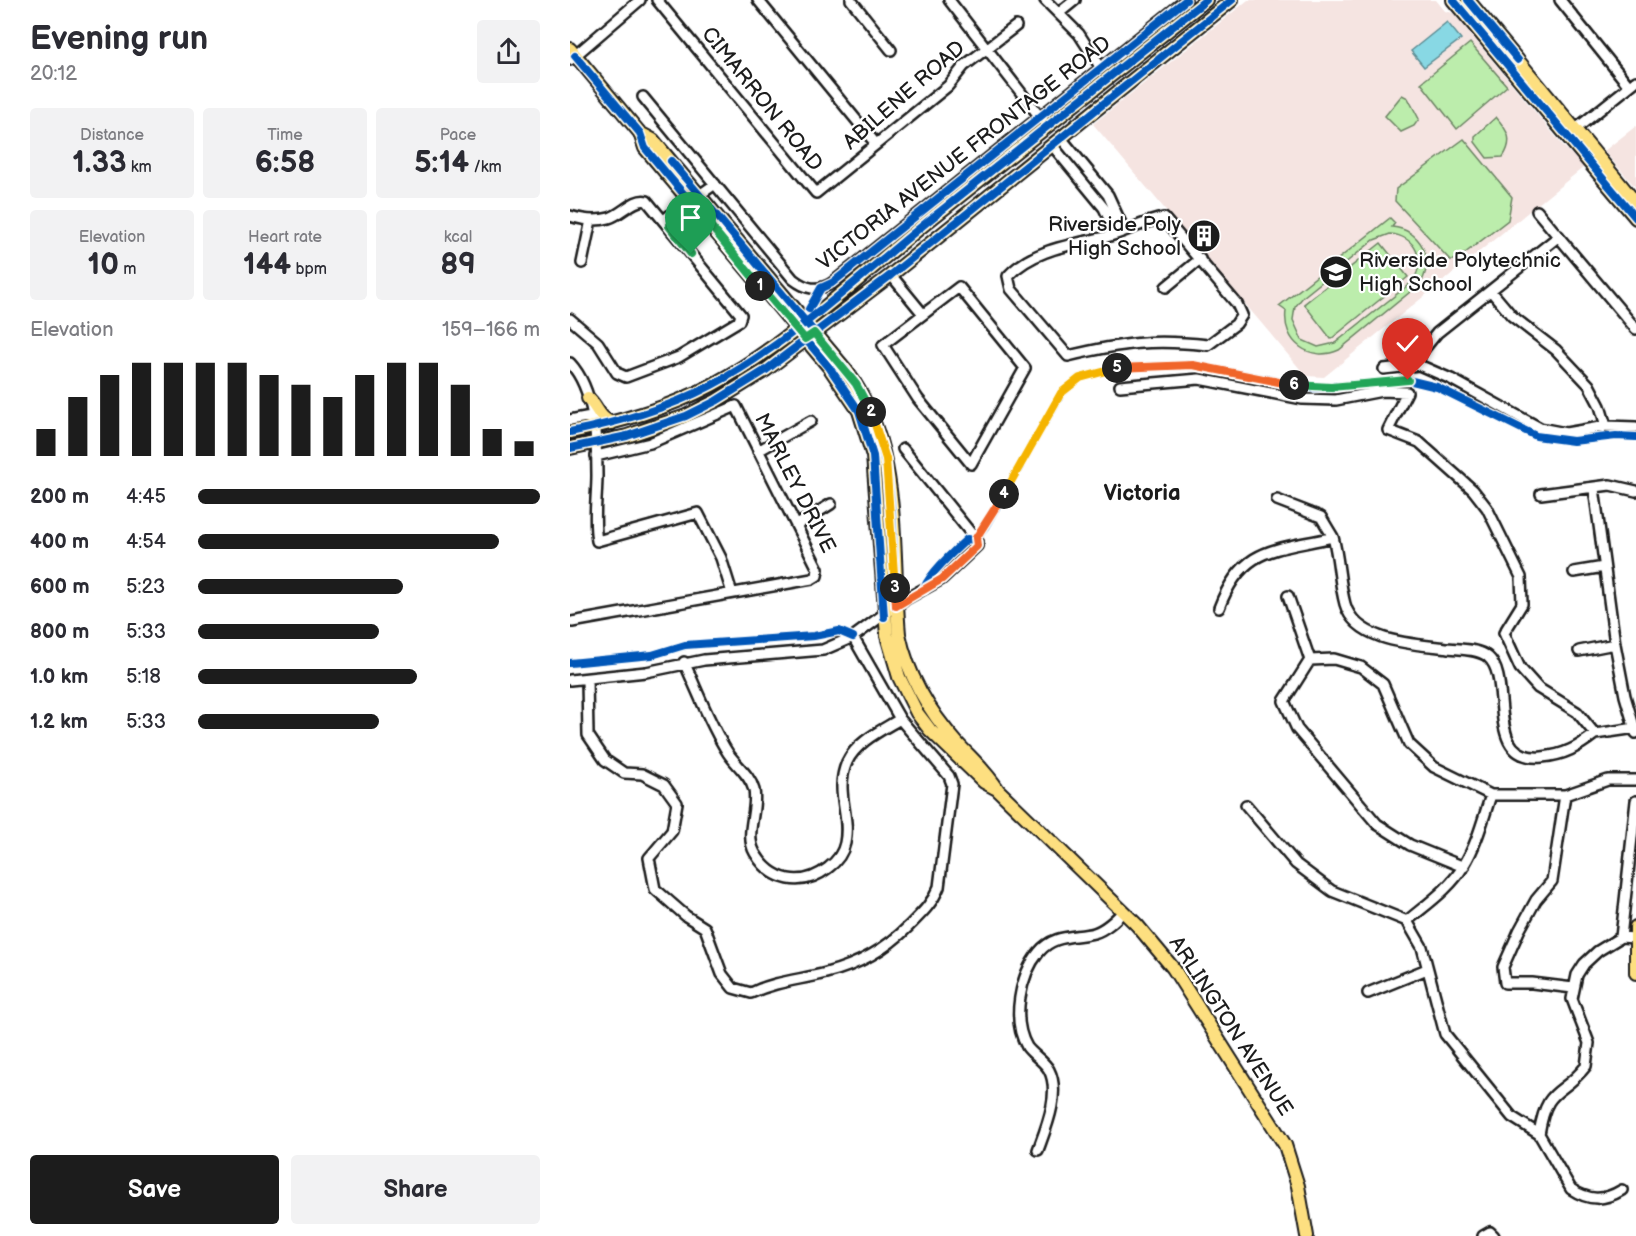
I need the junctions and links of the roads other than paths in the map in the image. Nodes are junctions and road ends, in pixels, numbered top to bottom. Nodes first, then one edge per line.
1 (640, 0) edge
2 (657, 0) edge
3 (758, 0) edge
4 (851, 0) edge
5 (949, 0) edge
6 (1044, 0) edge
7 (1075, 0) edge
8 (1186, 0) edge
9 (1232, 0) edge
10 (1453, 0) edge
11 (1468, 0) edge
12 (1560, 0) edge
13 (1203, 1) edge
14 (1059, 13) junction
15 (1016, 26) dead end
16 (988, 47) junction
17 (891, 51) dead end
18 (572, 55) edge
19 (1101, 68) junction
20 (1633, 84) edge
21 (643, 97) dead end
22 (1043, 121) junction
23 (1571, 133) junction
24 (1056, 141) junction
25 (876, 144) junction
26 (715, 184) junction
27 (816, 193) joint
28 (696, 198) junction
29 (1636, 203) edge
30 (1537, 211) dead end
31 (570, 216) edge
32 (1636, 218) edge
33 (591, 220) junction
34 (666, 223) junction
35 (1120, 232) junction
36 (1559, 236) junction
37 (1200, 259) junction
38 (582, 263) dead end
39 (891, 274) junction
40 (1166, 287) dead end
41 (1491, 291) junction
42 (923, 314) junction
43 (570, 319) edge
44 (801, 325) junction
45 (1636, 330) edge
46 (810, 336) junction
47 (570, 363) edge
48 (1419, 365) junction
49 (1384, 369) dead end
50 (1120, 386) dead end
51 (588, 398) junction
52 (570, 420) edge
53 (810, 421) dead end
54 (592, 422) junction
55 (612, 423) junction
56 (1605, 426) junction
57 (1636, 427) edge
58 (570, 432) edge
59 (570, 448) edge
60 (903, 449) dead end
61 (595, 450) junction
62 (758, 451) junction
63 (1594, 488) junction
64 (1636, 491) edge
65 (1541, 494) dead end
66 (1277, 500) dead end
67 (831, 504) dead end
68 (797, 525) junction
69 (1333, 537) junction
70 (1604, 567) junction
71 (1574, 572) dead end
72 (732, 593) junction
73 (1288, 596) dead end
74 (896, 606) junction
75 (1219, 608) dead end
76 (885, 616) junction
77 (572, 622) dead end
78 (853, 637) junction
79 (1615, 644) junction
80 (1579, 651) dead end
81 (1310, 660) junction
82 (684, 662) junction
83 (587, 679) junction
84 (570, 680) edge
85 (900, 719) junction
86 (1636, 728) edge
87 (1636, 733) edge
88 (1595, 734) junction
89 (1636, 780) edge
90 (998, 790) junction
91 (1491, 795) junction
92 (1565, 795) junction
93 (1636, 801) edge
94 (1246, 805) dead end
95 (1464, 867) junction
96 (1123, 912) junction
97 (1407, 921) junction
98 (1636, 935) edge
99 (1621, 937) junction
100 (1427, 969) junction
101 (1636, 973) edge
102 (1573, 988) junction
103 (1368, 993) dead end
104 (1539, 1134) junction
105 (1038, 1150) dead end
106 (1622, 1190) dead end
107 (1307, 1236) edge

1 - 18 street
2 - 27 street, CIMARRON ROAD
3 - 25 street
4 - 17 street
5 - 16 street
6 - 14 street
7 - 14 street
8 - 19 street, VICTORIA AVENUE FRONTAGE ROAD
9 - 24 main road
10 - 23 main road
11 - 23 main road
12 - 20 street
13 - 22 main road
14 - 19 street
15 - 16 street, ABILENE ROAD
16 - 22 street
16 - 25 street, ABILENE ROAD
18 - 28 main road, ARLINGTON AVENUE
19 - 22 street, VICTORIA AVENUE FRONTAGE ROAD
20 - 23 street
21 - 26 street
22 - 26 street, VICTORIA AVENUE FRONTAGE ROAD
22 - 44 main road
23 - 29 main road
23 - 32 main road
24 - 35 street
24 - 39 main road
25 - 27 street, ABILENE ROAD
26 - 28 street
28 - 34 street
28 - 44 main road, ARLINGTON AVENUE
30 - 36 street
31 - 33 street
33 - 34 street
33 - 38 street
34 - 43 street
35 - 37 street
35 - 37 street
36 - 41 street
36 - 45 street
37 - 40 street
39 - 42 street
39 - 46 main road
41 - 48 street
41 - 56 street
42 - 42 street
44 - 46 main road, ARLINGTON AVENUE
44 - 55 main road
46 - 61 main road
46 - 74 main road, ARLINGTON AVENUE
46 - 76 main road, ARLINGTON AVENUE
47 - 51 street
48 - 49 street
48 - 56 street
50 - 88 street
51 - 54 street
51 - 55 main road
52 - 54 street
53 - 62 street
54 - 55 main road
54 - 58 main road
54 - 61 street
56 - 57 street
59 - 61 main road
60 - 74 street
61 - 62 street, MARLEY DRIVE
61 - 72 street
62 - 68 street, MARLEY DRIVE
63 - 64 street
63 - 65 street
63 - 70 street
66 - 69 street
67 - 68 street
68 - 72 street, MARLEY DRIVE
69 - 75 street
69 - 88 street
70 - 71 street
70 - 79 street
72 - 77 street
73 - 81 street
74 - 76 street
74 - 90 main road, ARLINGTON AVENUE
76 - 78 street
76 - 90 main road, ARLINGTON AVENUE
78 - 82 street
78 - 85 street
79 - 80 street
79 - 86 street
81 - 91 street
81 - 95 street
82 - 83 street
82 - 85 street
83 - 84 street
83 - 85 street
86 - 87 street
86 - 88 street
89 - 92 street
90 - 96 main road, ARLINGTON AVENUE
91 - 92 street
91 - 95 street
92 - 102 street
93 - 99 street
94 - 97 street
95 - 97 street
96 - 105 street
96 - 107 main road, ARLINGTON AVENUE
97 - 100 street
98 - 99 street
98 - 101 main road
99 - 102 street
100 - 103 street
100 - 104 street
102 - 104 street
104 - 106 street

